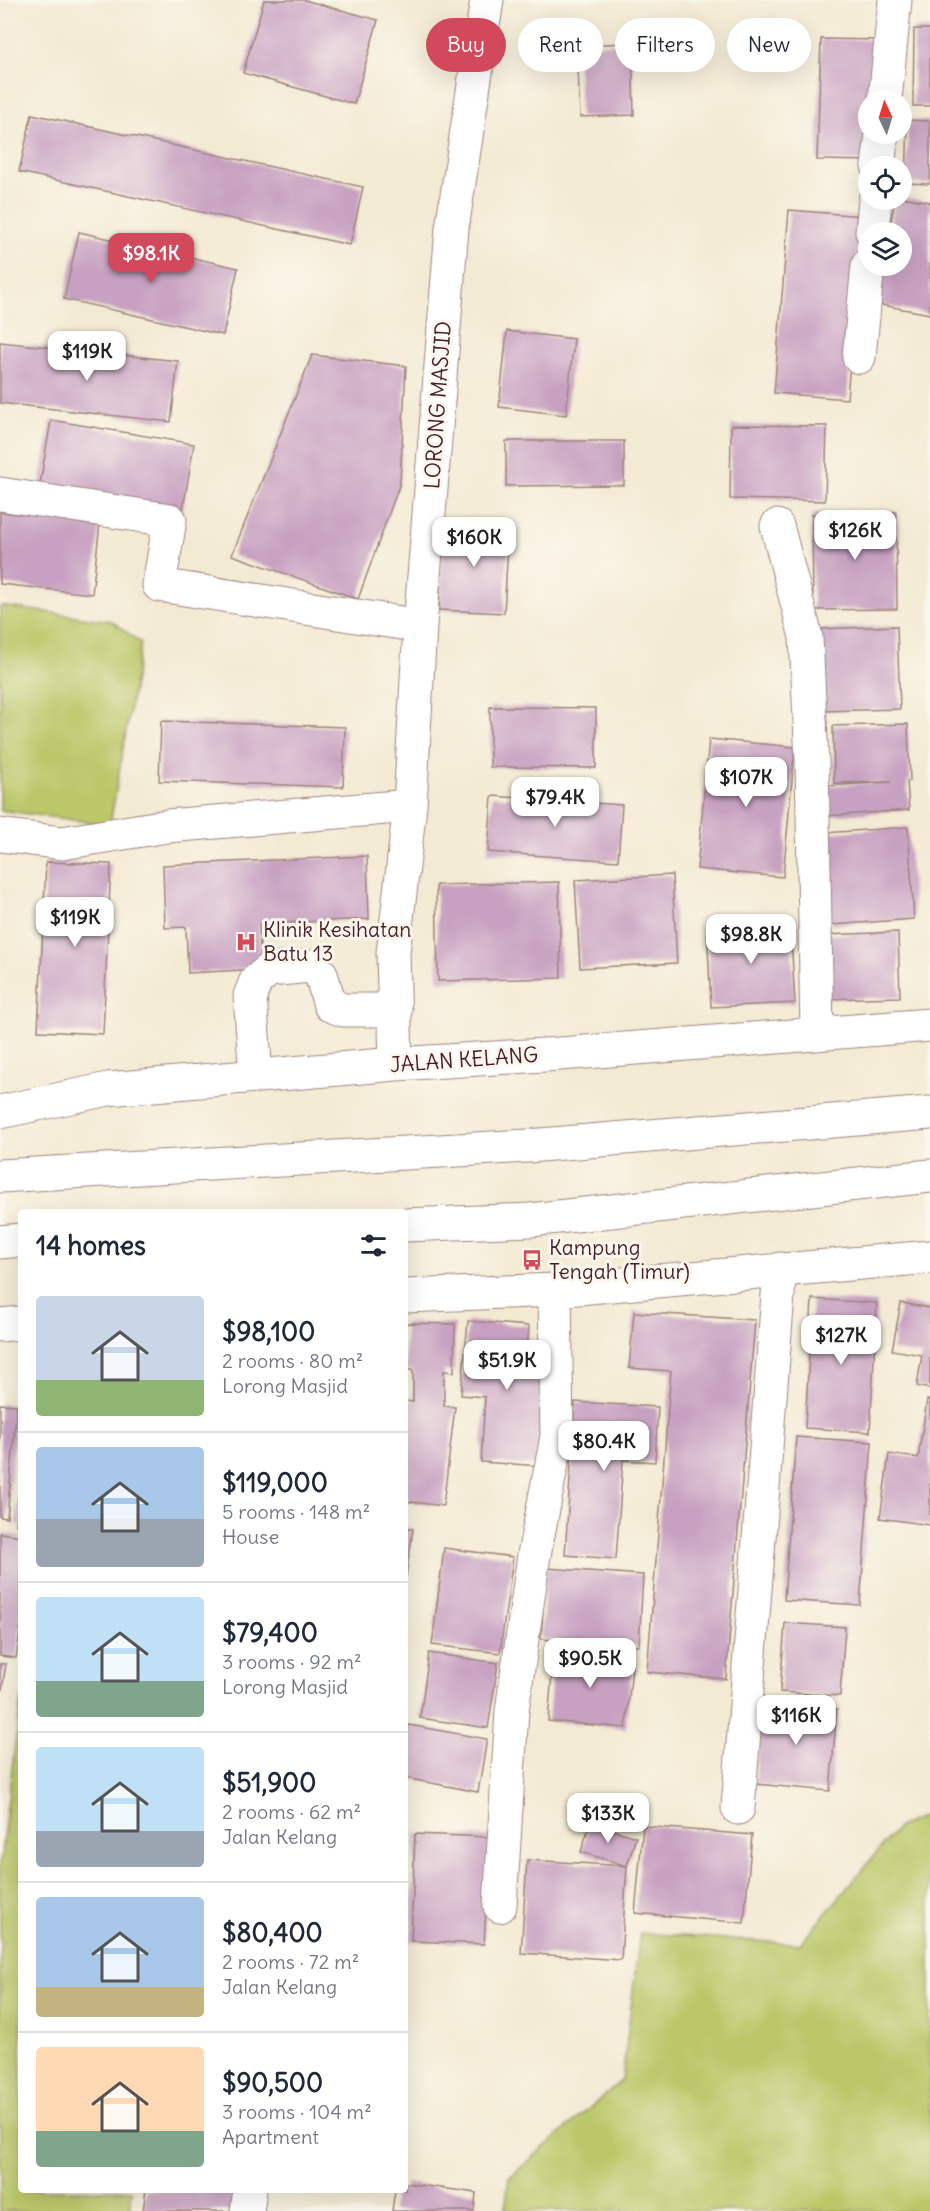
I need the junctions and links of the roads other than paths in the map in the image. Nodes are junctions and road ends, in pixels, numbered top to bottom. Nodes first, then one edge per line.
1 (487, 0) edge
2 (895, 0) edge
3 (886, 90) edge
4 (867, 276) edge
5 (859, 357) dead end
6 (0, 494) edge
7 (777, 526) dead end
8 (420, 626) junction
9 (410, 806) junction
10 (0, 835) edge
11 (395, 1010) junction
12 (930, 1026) edge
13 (817, 1034) junction
14 (396, 1064) junction
15 (256, 1076) junction
16 (0, 1112) edge
17 (930, 1113) edge
18 (0, 1176) edge
19 (930, 1176) edge
20 (408, 1224) edge
21 (18, 1240) edge
22 (0, 1242) edge
23 (930, 1257) edge
24 (780, 1269) junction
25 (555, 1290) junction
26 (408, 1296) edge
27 (18, 1323) edge
28 (0, 1325) edge
29 (738, 1808) dead end
30 (500, 1906) dead end
31 (250, 2193) edge
32 (247, 2211) edge

1 - 8 main road, LORONG MASJID
2 - 3 main road
4 - 5 main road
6 - 8 main road
7 - 13 main road
8 - 9 main road, LORONG MASJID
9 - 10 main road
9 - 11 main road, LORONG MASJID
11 - 14 main road, LORONG MASJID
11 - 15 main road
12 - 13 main road, JALAN KELANG
13 - 14 main road, JALAN KELANG
14 - 15 main road, JALAN KELANG
15 - 16 main road, JALAN KELANG
17 - 18 main road
19 - 20 main road
21 - 22 main road
23 - 24 main road
24 - 25 main road
24 - 29 main road
25 - 26 main road
25 - 30 main road
27 - 28 main road
31 - 32 main road

